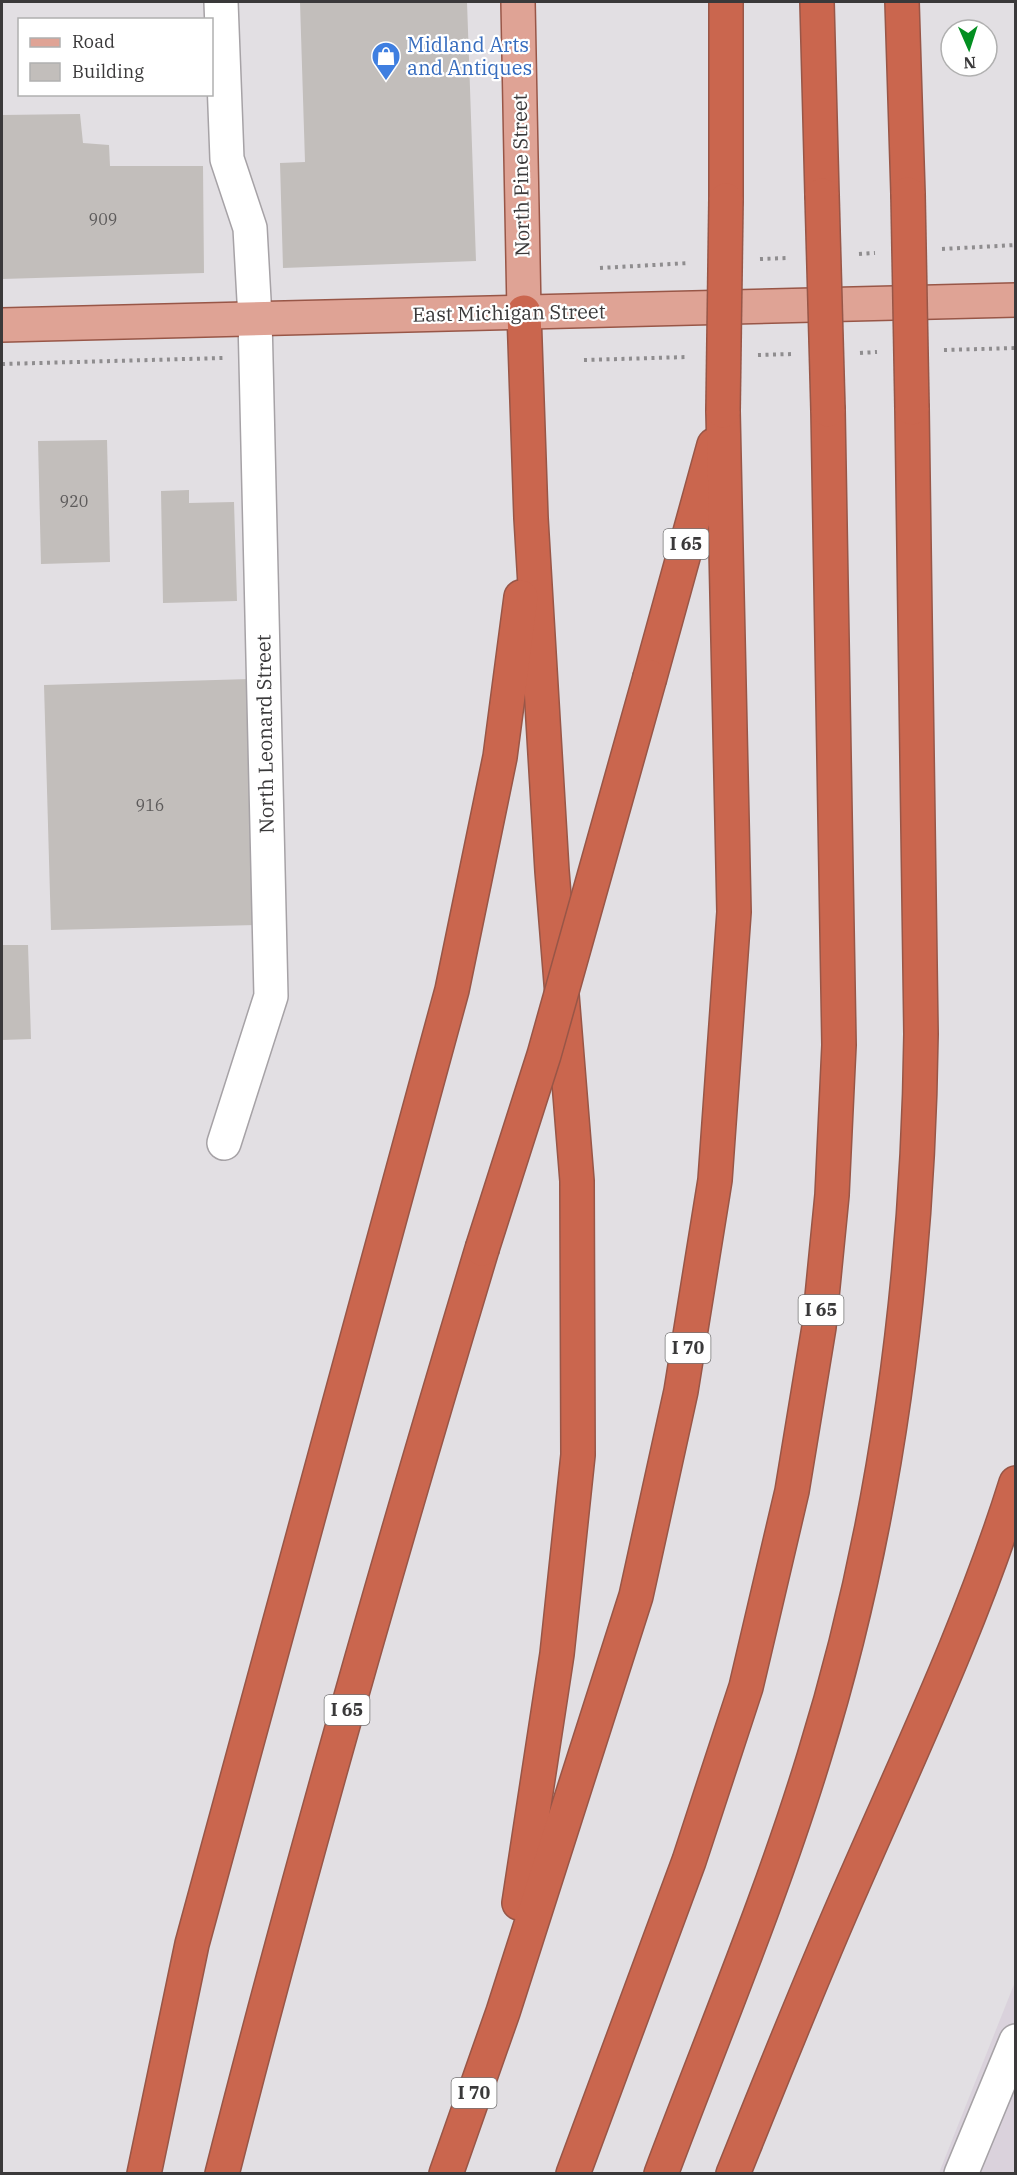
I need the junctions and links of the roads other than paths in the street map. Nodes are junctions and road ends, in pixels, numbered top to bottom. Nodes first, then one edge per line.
1 (221, 2) edge
2 (518, 2) edge
3 (726, 2) edge
4 (817, 2) edge
5 (902, 2) edge
6 (1016, 300) edge
7 (524, 312) junction
8 (255, 318) junction
9 (2, 325) edge
10 (723, 411) junction
11 (531, 518) junction
12 (224, 1143) dead end
13 (1016, 1483) edge
14 (503, 2012) junction
15 (1016, 2042) edge
16 (144, 2174) edge
17 (222, 2174) edge
18 (446, 2174) edge
19 (573, 2174) edge
20 (662, 2174) edge
21 (733, 2174) edge
22 (962, 2174) edge

1 - 8 street, North Leonard Street
2 - 7 main road, North Pine Street
3 - 10 highway, I 65, bridge
4 - 19 highway, I 65, bridge
5 - 20 highway, bridge
6 - 7 main road, East Michigan Street
7 - 8 main road, East Michigan Street
7 - 11 highway
8 - 9 main road, East Michigan Street
8 - 12 street, North Leonard Street
10 - 14 highway, I 70
10 - 17 highway, I 65, bridge
11 - 14 highway
11 - 16 highway
13 - 21 highway
14 - 18 highway, I 70
15 - 22 street

